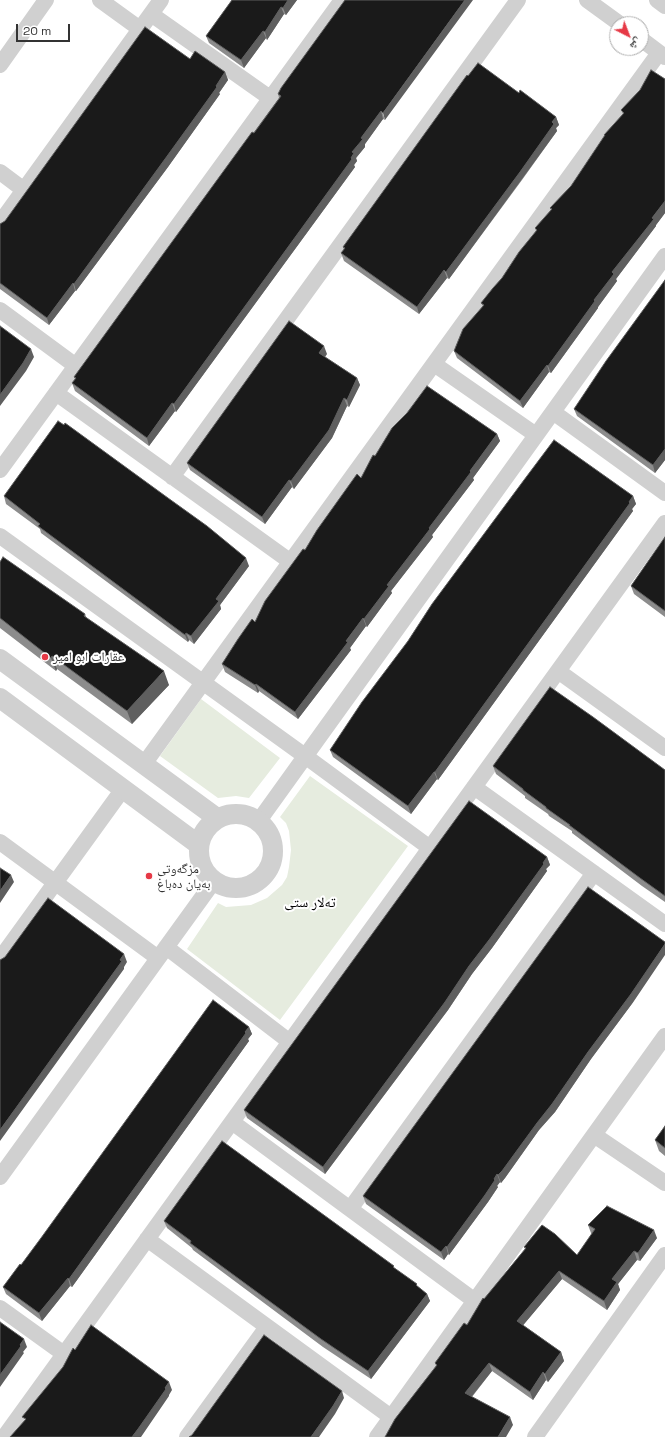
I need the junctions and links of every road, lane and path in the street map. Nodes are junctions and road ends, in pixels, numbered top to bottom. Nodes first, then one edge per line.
1 (46, 0) edge
2 (100, 0) edge
3 (161, 0) edge
4 (342, 0) edge
5 (518, 0) edge
6 (587, 0) edge
7 (657, 0) edge
8 (665, 6) edge
9 (151, 14) junction
10 (609, 16) edge
11 (140, 29) junction
12 (649, 45) edge
13 (662, 55) edge
14 (0, 65) edge
15 (270, 98) junction
16 (0, 172) edge
17 (24, 190) junction
18 (0, 223) edge
19 (665, 256) edge
20 (0, 310) edge
21 (434, 364) junction
22 (76, 366) junction
23 (56, 393) junction
24 (553, 412) junction
25 (536, 435) junction
26 (0, 470) edge
27 (172, 477) junction
28 (665, 494) edge
29 (665, 524) edge
30 (0, 536) edge
31 (290, 562) junction
32 (0, 659) edge
33 (558, 671) junction
34 (203, 682) junction
35 (0, 698) edge
36 (665, 748) edge
37 (305, 756) junction
38 (144, 764) junction
39 (474, 787) junction
40 (124, 789) junction
41 (218, 818) junction
42 (258, 822) junction
43 (0, 842) edge
44 (199, 845) junction
45 (430, 848) junction
46 (594, 873) junction
47 (214, 881) junction
48 (56, 883) junction
49 (665, 924) edge
50 (162, 952) junction
51 (0, 959) edge
52 (665, 1036) edge
53 (290, 1042) junction
54 (232, 1122) junction
55 (594, 1135) junction
56 (0, 1177) edge
57 (665, 1183) edge
58 (350, 1209) junction
59 (147, 1239) junction
60 (665, 1255) edge
61 (475, 1300) junction
62 (0, 1308) edge
63 (267, 1327) junction
64 (64, 1354) junction
65 (391, 1417) junction
66 (4, 1437) edge
67 (187, 1437) edge
68 (377, 1437) edge
69 (535, 1437) edge

1 - 14 street
2 - 11 street
3 - 9 street
4 - 15 street
5 - 27 street
6 - 10 street
7 - 8 street
9 - 11 street
9 - 15 street
11 - 17 street
12 - 13 street
13 - 21 street
15 - 22 street
16 - 17 street
17 - 18 street
19 - 24 street
20 - 22 street
21 - 25 street
21 - 31 street
22 - 23 street
23 - 26 street
23 - 27 street
24 - 25 street
24 - 28 street
25 - 37 street
27 - 31 street
29 - 33 street
30 - 34 street
31 - 34 street
32 - 38 street
33 - 36 street
33 - 39 street
34 - 37 street
34 - 38 street
35 - 40 street
37 - 42 street
37 - 45 street
38 - 41 street
39 - 45 street
39 - 46 street
40 - 44 street
40 - 48 street
41 - 42 street
41 - 44 street
42 - 47 street
43 - 48 street
44 - 47 street
45 - 53 street
46 - 49 street
46 - 58 street
47 - 50 street
48 - 50 street
48 - 51 street
50 - 53 street
50 - 56 street
52 - 55 street
53 - 54 street
54 - 58 street
54 - 59 street
55 - 57 street
55 - 61 street
58 - 61 street
59 - 63 street
59 - 64 street
60 - 69 street
61 - 65 street
62 - 64 street
63 - 65 street
63 - 67 street
64 - 66 street
65 - 68 street

